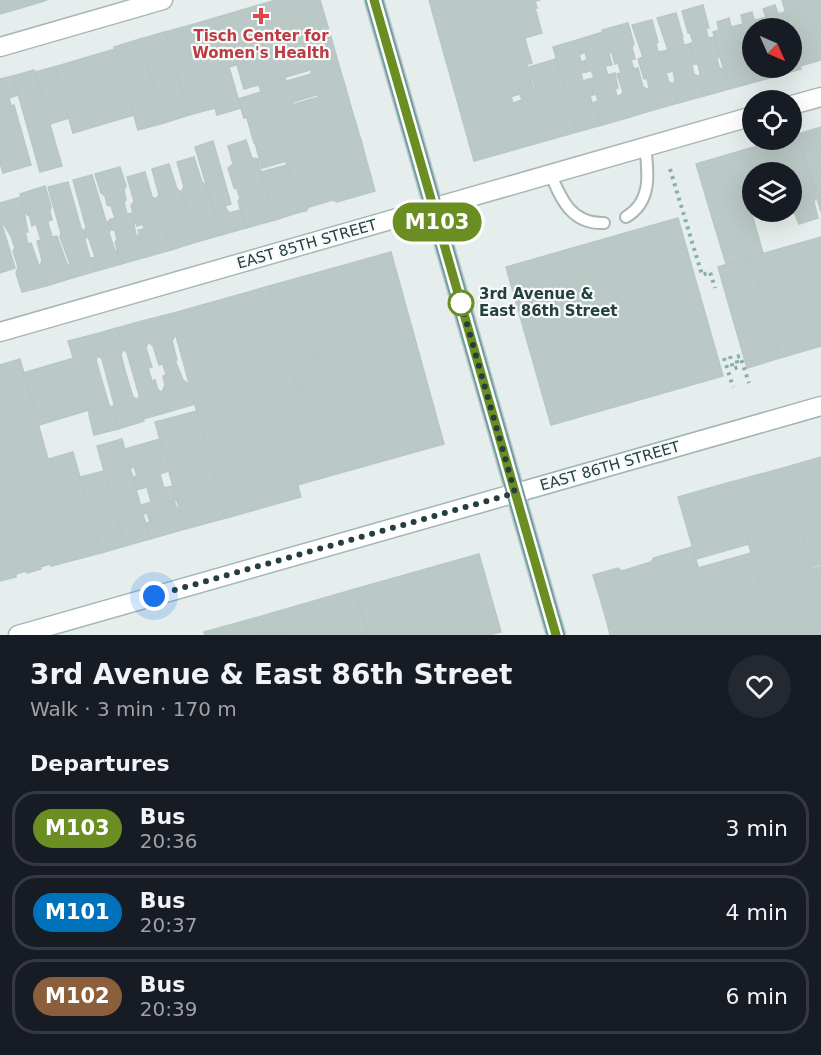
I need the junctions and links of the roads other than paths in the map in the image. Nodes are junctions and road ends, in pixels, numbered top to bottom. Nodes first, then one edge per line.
1 (163, 0) edge
2 (374, 0) edge
3 (0, 47) edge
4 (821, 97) edge
5 (802, 102) edge
6 (742, 119) edge
7 (645, 146) junction
8 (550, 173) junction
9 (433, 208) junction
10 (626, 217) dead end
11 (604, 223) dead end
12 (0, 332) edge
13 (821, 406) edge
14 (515, 493) junction
15 (18, 635) edge
16 (556, 635) edge

1 - 3 street
2 - 9 main road
4 - 5 street
6 - 7 street, EAST 85TH STREET
7 - 8 street, EAST 85TH STREET
7 - 10 lane
8 - 9 street, EAST 85TH STREET
8 - 11 lane
9 - 12 street, EAST 85TH STREET
9 - 14 main road
13 - 14 street, EAST 86TH STREET
14 - 15 street, EAST 86TH STREET
14 - 16 main road

